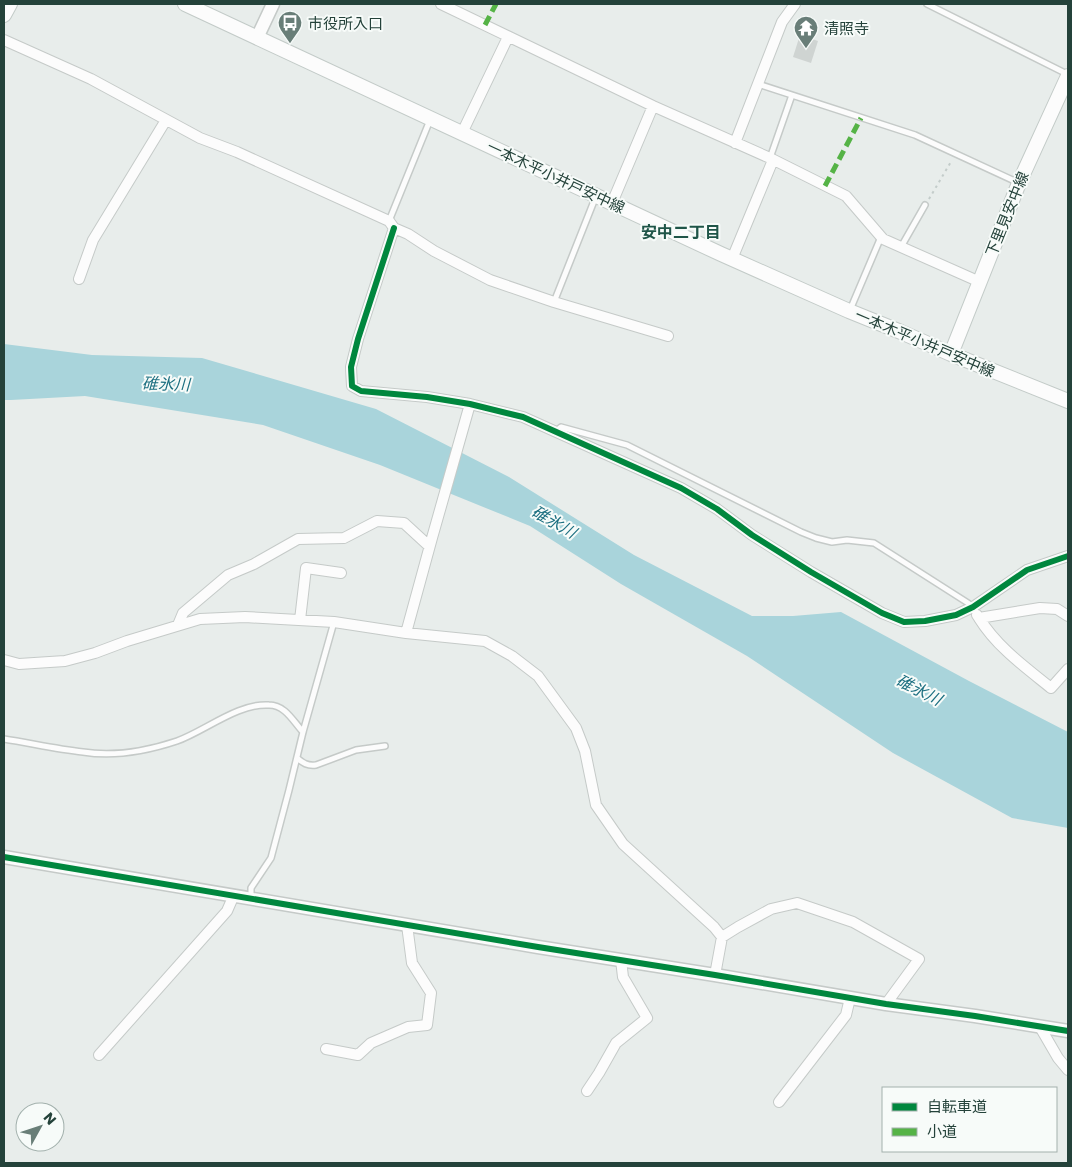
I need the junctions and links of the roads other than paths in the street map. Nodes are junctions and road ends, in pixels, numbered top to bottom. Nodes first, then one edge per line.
1 (10, 4) edge
2 (185, 4) edge
3 (273, 4) edge
4 (441, 4) edge
5 (795, 4) edge
6 (927, 4) edge
7 (4, 15) edge
8 (508, 37) junction
9 (257, 38) junction
10 (4, 40) edge
11 (1068, 75) edge
12 (758, 84) junction
13 (792, 95) junction
14 (653, 106) junction
15 (431, 118) junction
16 (166, 120) junction
17 (462, 133) junction
18 (735, 143) junction
19 (771, 159) junction
20 (1019, 183) junction
21 (597, 196) junction
22 (612, 204) junction
23 (925, 206) road end
24 (392, 224) junction
25 (881, 237) junction
26 (900, 247) junction
27 (732, 259) junction
28 (79, 279) dead end
29 (980, 282) junction
30 (554, 302) junction
31 (850, 311) junction
32 (668, 336) dead end
33 (951, 354) junction
34 (1068, 401) edge
35 (469, 408) junction
36 (556, 431) junction
37 (431, 542) junction
38 (1068, 556) edge
39 (341, 573) dead end
40 (973, 607) junction
41 (1068, 616) edge
42 (979, 618) junction
43 (300, 620) junction
44 (334, 622) junction
45 (178, 625) junction
46 (406, 633) junction
47 (4, 660) edge
48 (1068, 669) edge
49 (303, 732) junction
50 (4, 739) edge
51 (385, 746) dead end
52 (297, 758) junction
53 (4, 857) edge
54 (234, 895) junction
55 (251, 898) junction
56 (406, 925) junction
57 (722, 938) junction
58 (622, 960) junction
59 (715, 975) junction
60 (850, 998) junction
61 (886, 1004) junction
62 (1040, 1026) junction
63 (1068, 1031) edge
64 (326, 1049) dead end
65 (99, 1055) dead end
66 (1068, 1070) edge
67 (587, 1091) dead end
68 (779, 1102) dead end

1 - 7 main road
2 - 9 main road, 一本木平小井戸安中線
3 - 9 street
4 - 8 street
5 - 12 street
6 - 11 lane
8 - 14 street
8 - 17 street
9 - 15 main road, 一本木平小井戸安中線
10 - 16 street
11 - 20 main road, 下里見安中線
12 - 13 lane
12 - 18 street
13 - 19 lane
13 - 20 lane
14 - 18 street
14 - 22 street
15 - 17 main road, 一本木平小井戸安中線
15 - 24 lane
16 - 24 street
16 - 28 street
17 - 21 main road, 一本木平小井戸安中線
18 - 19 street
19 - 25 street
19 - 27 street
20 - 29 main road, 下里見安中線
21 - 22 main road, 一本木平小井戸安中線
21 - 30 lane
22 - 27 main road, 一本木平小井戸安中線
23 - 26 lane
24 - 30 street
24 - 35 street
25 - 26 street
25 - 31 lane
26 - 29 street
27 - 31 main road, 一本木平小井戸安中線
29 - 33 main road, 下里見安中線
30 - 32 street
31 - 33 main road, 一本木平小井戸安中線
33 - 34 main road, 一本木平小井戸安中線
35 - 36 street
35 - 37 street
36 - 40 lane
36 - 40 street
37 - 45 street
37 - 46 street
38 - 40 street
39 - 43 street
40 - 42 street
41 - 42 street
42 - 48 street
43 - 44 street
43 - 45 street
44 - 46 street
44 - 49 lane
45 - 47 street
46 - 57 street
49 - 50 lane
49 - 52 lane
51 - 52 lane
52 - 55 lane
53 - 54 street
54 - 55 street
54 - 65 street
55 - 56 street
56 - 58 street
56 - 64 street
57 - 59 street
57 - 61 street
58 - 59 street
58 - 67 street
59 - 60 street
60 - 61 street
60 - 68 street
61 - 62 street
62 - 63 street
62 - 66 street

